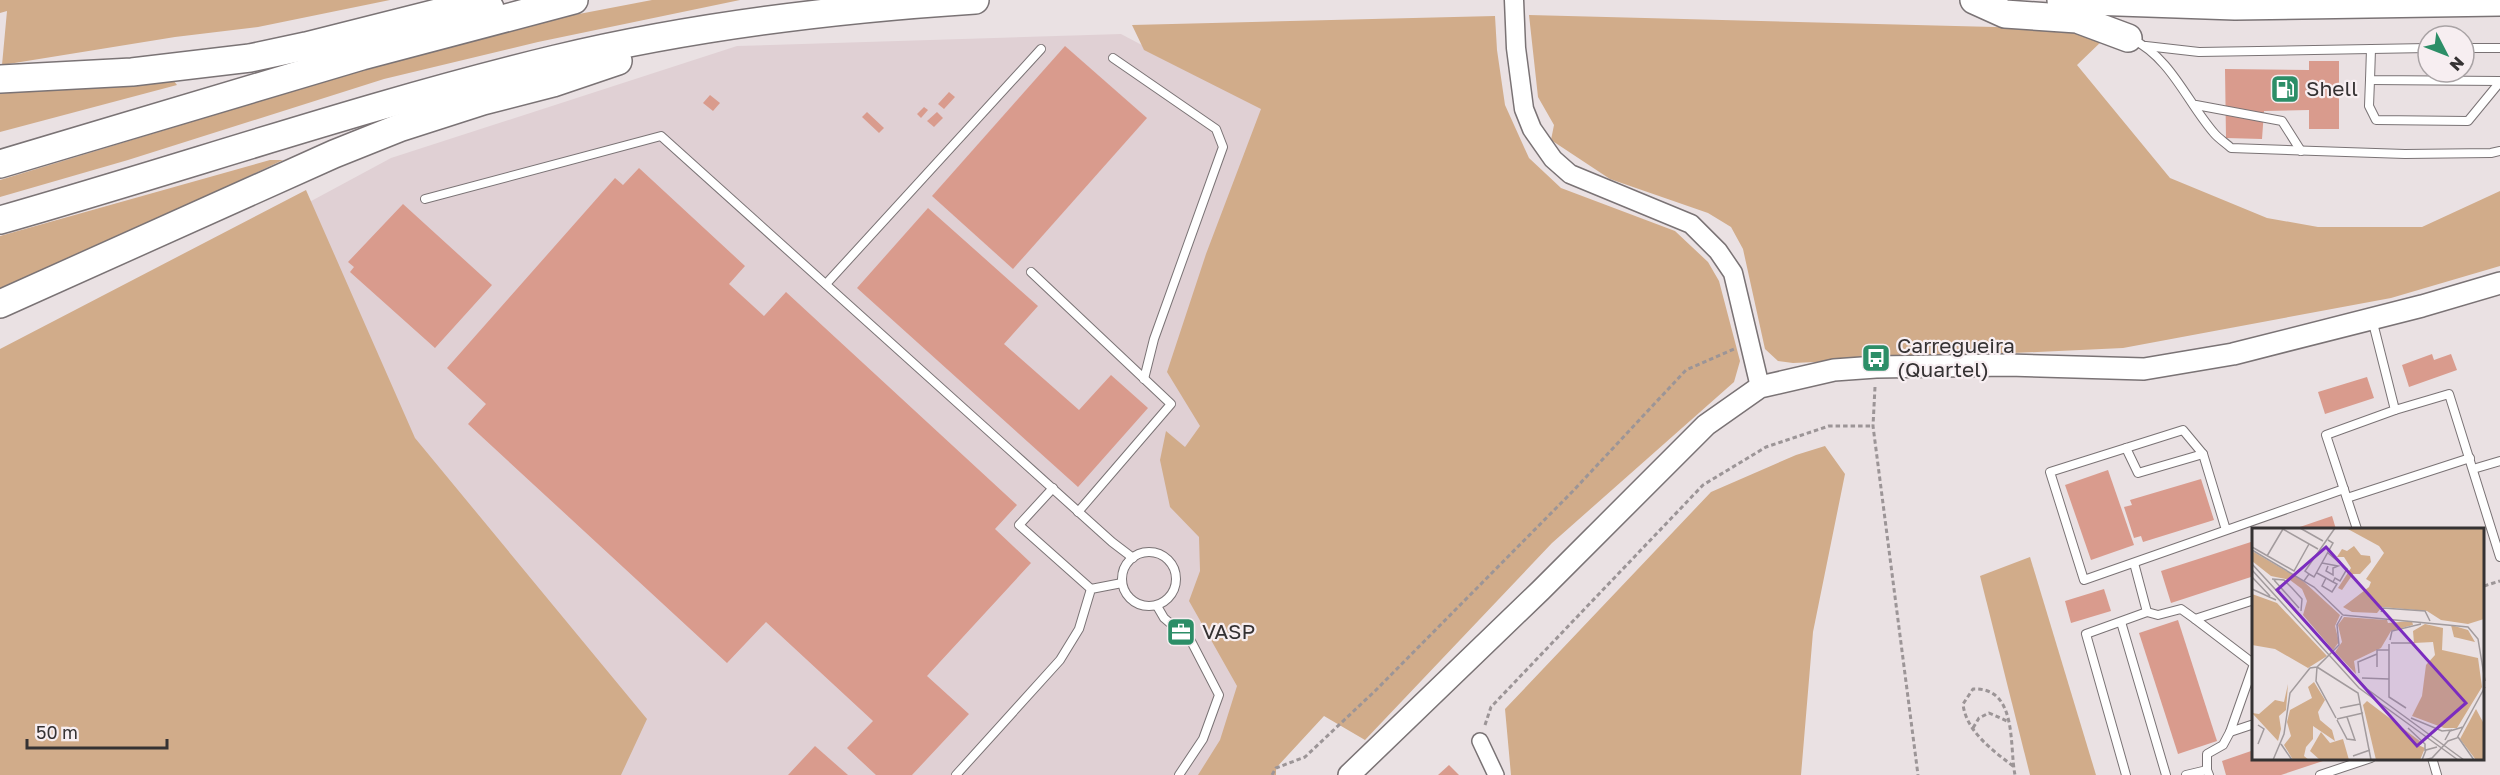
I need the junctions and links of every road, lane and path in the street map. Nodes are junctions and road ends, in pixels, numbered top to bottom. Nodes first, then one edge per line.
1 (975, 0) edge
2 (1514, 0) edge
3 (1974, 0) edge
4 (2061, 0) edge
5 (570, 1) edge
6 (2500, 2) edge
7 (714, 29) junction
8 (2137, 42) junction
9 (2416, 48) edge
10 (2476, 48) edge
11 (2500, 48) edge
12 (1041, 49) dead end
13 (2371, 49) junction
14 (1113, 58) dead end
15 (0, 79) edge
16 (2370, 80) junction
17 (2500, 81) edge
18 (2196, 105) junction
19 (2301, 151) junction
20 (2500, 151) edge
21 (0, 164) edge
22 (425, 199) dead end
23 (0, 220) edge
24 (1030, 272) dead end
25 (2500, 283) edge
26 (826, 284) junction
27 (0, 304) edge
28 (2372, 318) junction
29 (1749, 342) junction
30 (1876, 367) junction
31 (1144, 379) junction
32 (1760, 387) junction
33 (2395, 410) junction
34 (1873, 426) junction
35 (2126, 448) junction
36 (2203, 454) junction
37 (2469, 458) junction
38 (2500, 461) edge
39 (2473, 469) junction
40 (1053, 488) junction
41 (2343, 489) junction
42 (2347, 498) junction
43 (1078, 512) junction
44 (2357, 528) edge
45 (2226, 530) junction
46 (2500, 557) edge
47 (1133, 558) junction
48 (2134, 563) junction
49 (2500, 581) edge
50 (1122, 583) junction
51 (2485, 586) edge
52 (1091, 589) junction
53 (2252, 601) edge
54 (1157, 606) junction
55 (2147, 612) junction
56 (2195, 619) junction
57 (2121, 622) junction
58 (2252, 662) edge
59 (2252, 670) edge
60 (2008, 722) junction
61 (2252, 725) edge
62 (1973, 728) junction
63 (2230, 732) junction
64 (1480, 741) joint
65 (2368, 760) edge
66 (2432, 760) edge
67 (2013, 766) junction
68 (2208, 772) edge
69 (956, 775) edge
70 (1179, 775) edge
71 (1272, 775) edge
72 (1349, 775) edge
73 (1496, 775) edge
74 (1918, 775) edge
75 (2015, 775) edge
76 (2126, 775) edge
77 (2166, 775) edge
78 (2187, 775) edge
79 (2320, 775) edge
80 (2437, 775) edge

1 - 7 highway
2 - 29 street
3 - 8 highway
4 - 6 highway
5 - 15 highway
5 - 21 highway
7 - 23 highway
7 - 27 highway
8 - 13 lane
8 - 18 lane
9 - 13 lane
10 - 11 lane
12 - 26 lane
13 - 16 lane
14 - 31 lane
16 - 17 lane
16 - 17 lane
18 - 19 lane
18 - 19 lane
19 - 20 lane
22 - 26 lane
24 - 31 lane
25 - 28 main road
26 - 40 lane
28 - 30 main road
28 - 33 lane
29 - 32 street
29 - 71 path
30 - 32 main road
30 - 34 path
31 - 43 lane
32 - 72 main road
33 - 37 lane
33 - 41 lane
34 - 64 path
34 - 74 path
35 - 36 lane
35 - 36 lane
35 - 48 lane
36 - 45 lane
37 - 39 lane
37 - 42 lane
38 - 39 lane
39 - 46 lane
40 - 43 lane
40 - 52 lane
41 - 42 lane
41 - 45 lane
42 - 44 lane
43 - 47 lane
45 - 48 lane
47 - 50 lane
47 - 54 lane
48 - 55 lane
49 - 51 path
50 - 52 lane
50 - 54 lane
52 - 69 lane
53 - 56 lane
54 - 70 lane
55 - 56 lane
55 - 57 lane
56 - 58 lane
57 - 76 lane
57 - 77 lane
59 - 63 lane
60 - 62 path
60 - 62 path
60 - 67 path
61 - 63 lane
62 - 67 path
63 - 68 lane
64 - 73 street
65 - 79 lane
66 - 80 lane
67 - 75 path
68 - 78 lane

